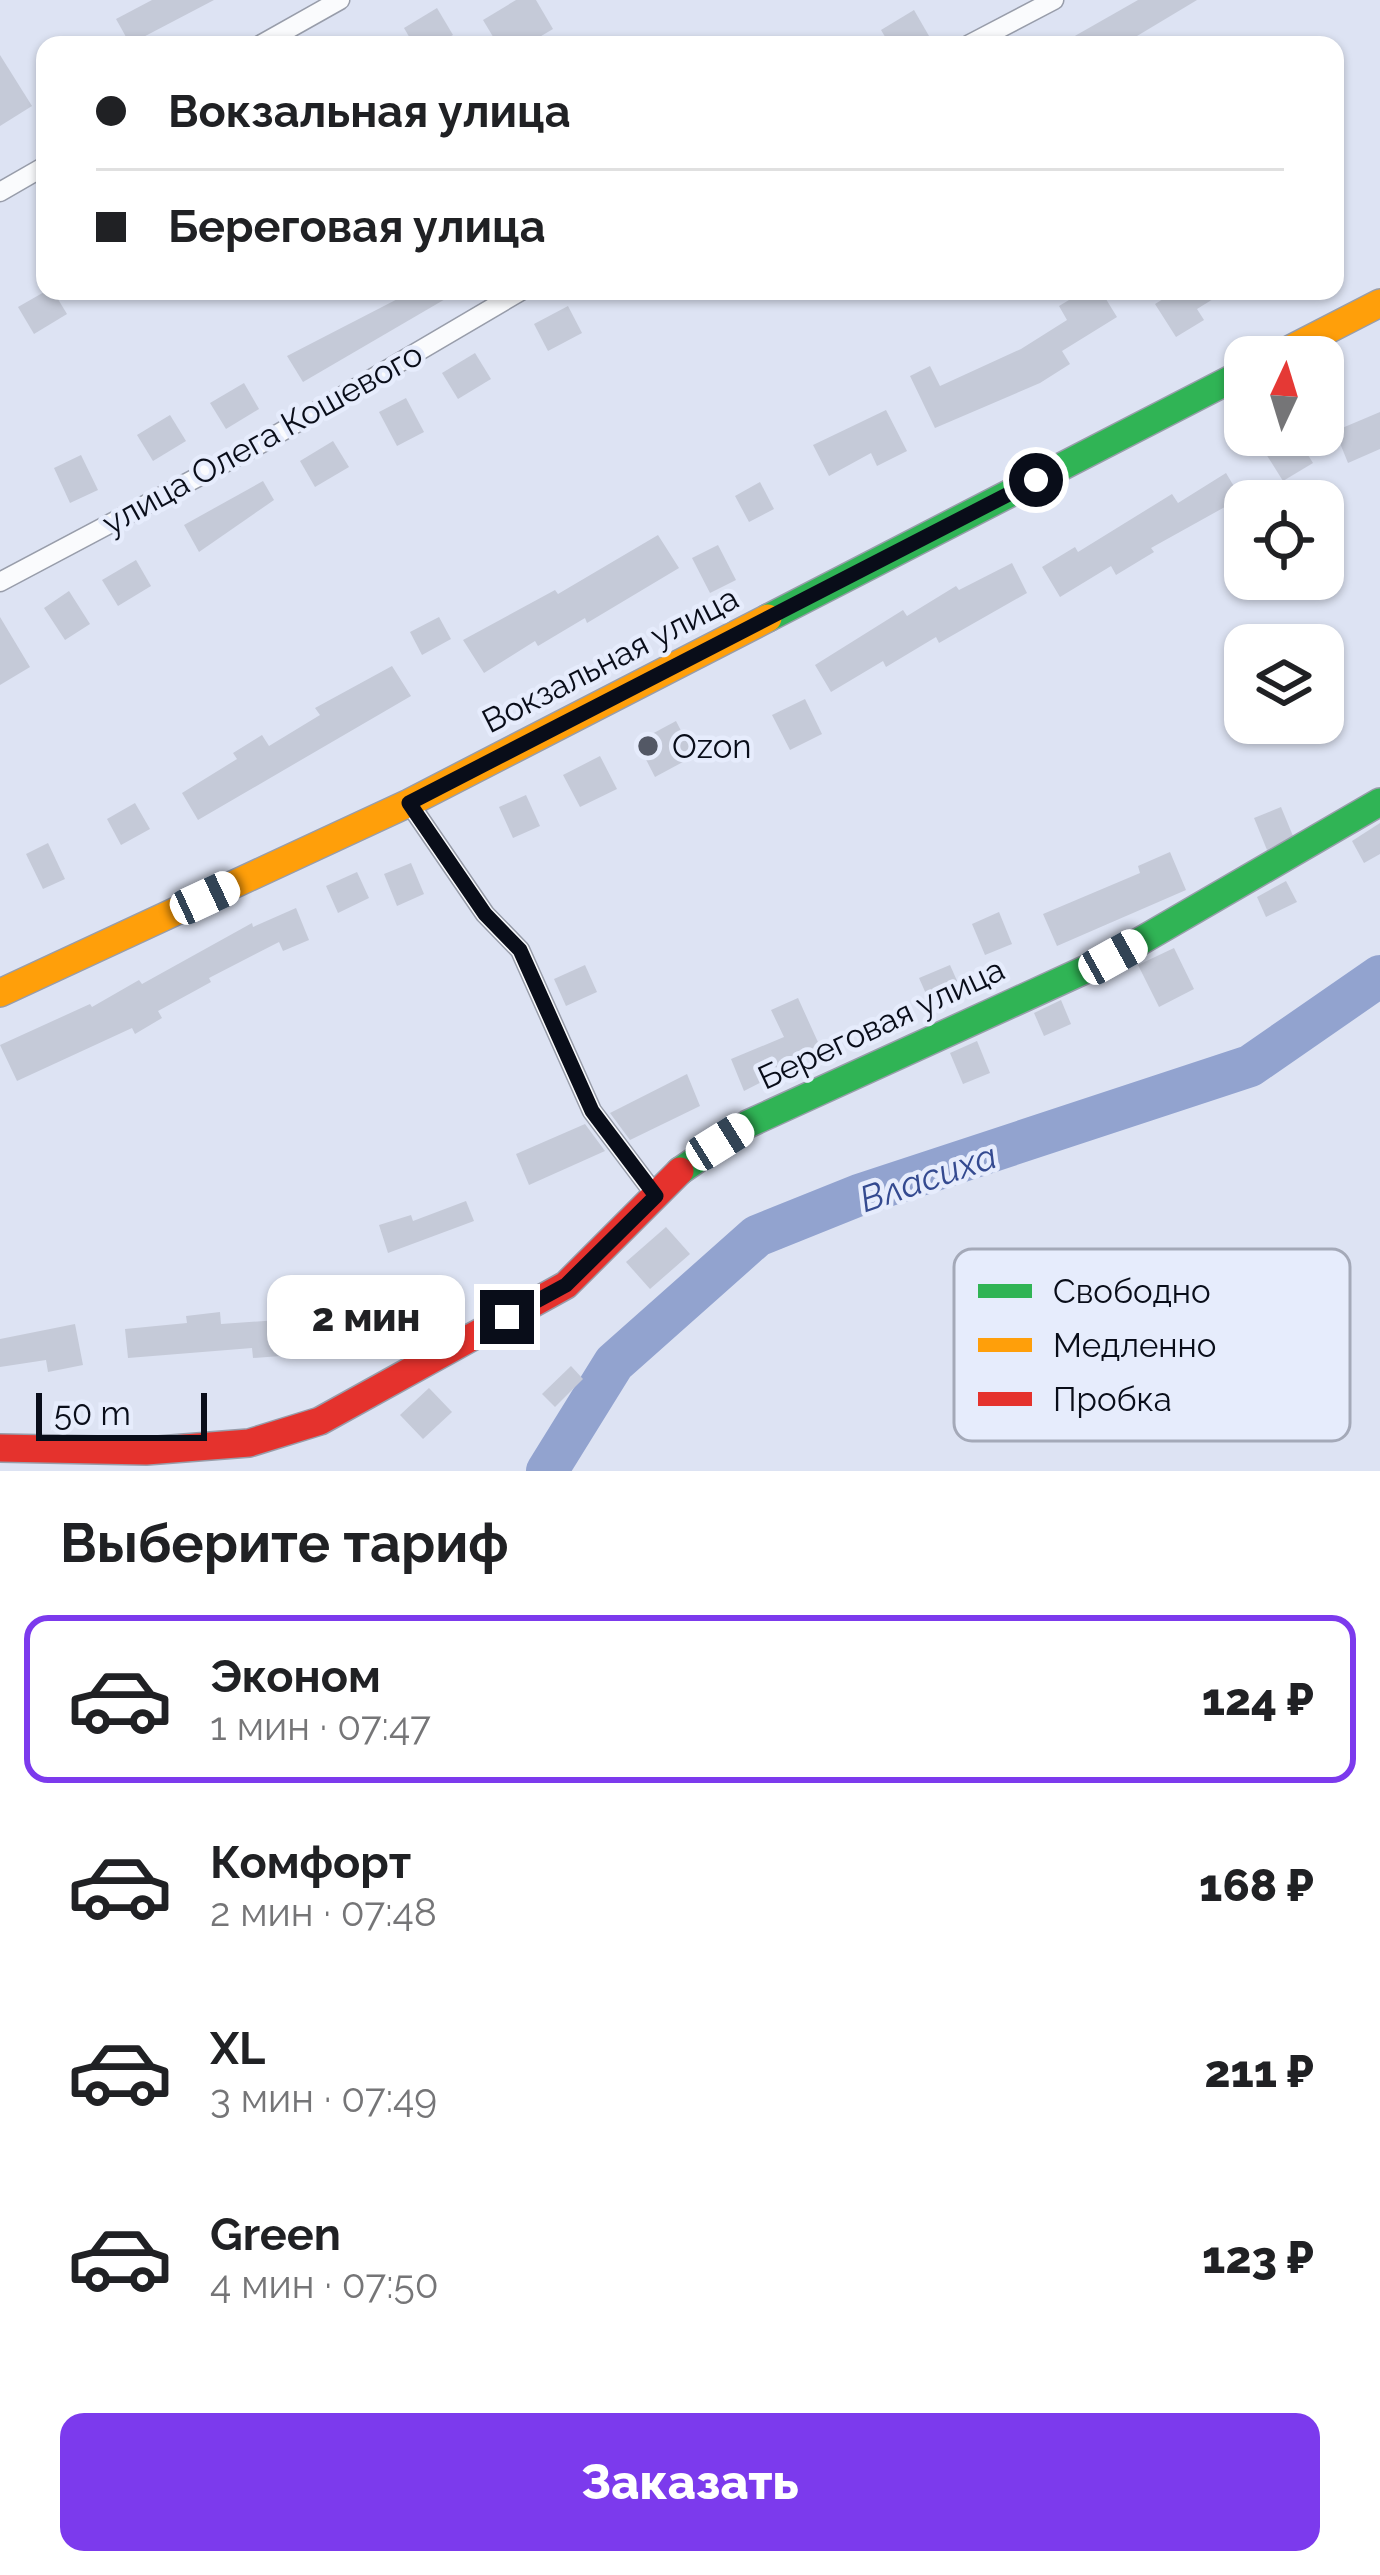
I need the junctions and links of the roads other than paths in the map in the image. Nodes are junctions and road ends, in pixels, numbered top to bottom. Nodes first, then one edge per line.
1 (340, 0) edge
2 (1054, 0) edge
3 (276, 36) edge
4 (985, 36) edge
5 (36, 171) edge
6 (0, 192) edge
7 (506, 300) edge
8 (1380, 303) edge
9 (1316, 336) edge
10 (1224, 384) edge
11 (0, 582) edge
12 (1380, 802) edge
13 (409, 803) junction
14 (0, 993) edge
15 (656, 1196) junction
16 (0, 1448) edge

1 - 3 street
2 - 4 street
5 - 6 street
7 - 11 street, улица Олега Кошевого
8 - 9 street
10 - 13 street, Вокзальная улица
12 - 15 street, Береговая улица
13 - 14 street, Вокзальная улица
13 - 15 street
15 - 16 street, Береговая улица

